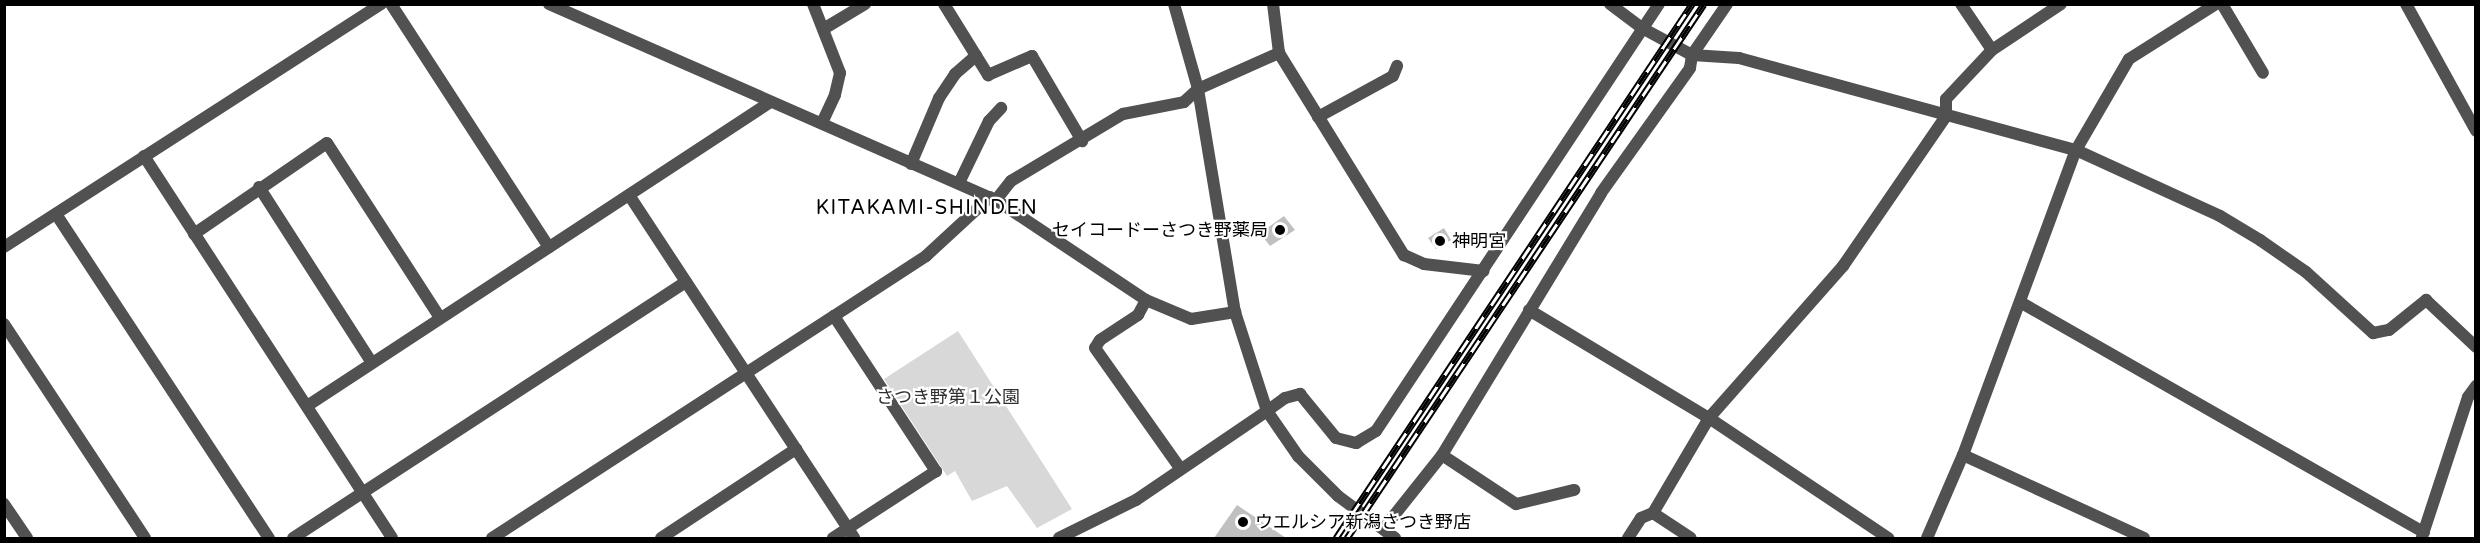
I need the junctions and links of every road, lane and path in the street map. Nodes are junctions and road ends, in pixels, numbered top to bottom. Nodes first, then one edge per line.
1 (381, 4) edge
2 (391, 4) edge
3 (549, 4) edge
4 (813, 4) edge
5 (865, 4) edge
6 (944, 4) edge
7 (1174, 4) edge
8 (1273, 4) edge
9 (1610, 4) edge
10 (1659, 4) edge
11 (1727, 4) edge
12 (1961, 4) edge
13 (2061, 4) edge
14 (2216, 4) edge
15 (2222, 4) edge
16 (2406, 4) edge
17 (2199, 8) edge
18 (825, 28) junction
19 (1642, 28) junction
20 (1992, 50) junction
21 (1279, 53) junction
22 (1692, 55) junction
23 (976, 56) junction
24 (1397, 66) dead end
25 (2263, 73) dead end
26 (1198, 89) junction
27 (769, 103) junction
28 (1001, 108) dead end
29 (1946, 116) junction
30 (1318, 117) junction
31 (822, 123) junction
32 (2475, 131) edge
33 (1082, 141) junction
34 (2076, 150) junction
35 (144, 156) junction
36 (911, 164) junction
37 (959, 183) junction
38 (259, 187) junction
39 (629, 195) junction
40 (993, 199) junction
41 (56, 214) junction
42 (194, 234) junction
43 (4, 247) edge
44 (549, 247) junction
45 (1484, 271) junction
46 (686, 282) junction
47 (1146, 300) junction
48 (2020, 302) junction
49 (1529, 310) junction
50 (1235, 312) junction
51 (834, 316) junction
52 (440, 318) junction
53 (4, 324) edge
54 (2475, 346) edge
55 (372, 363) junction
56 (746, 374) junction
57 (2475, 386) edge
58 (307, 406) junction
59 (1267, 411) junction
60 (1709, 418) junction
61 (796, 449) junction
62 (1442, 455) junction
63 (1963, 455) junction
64 (1180, 468) junction
65 (1574, 490) dead end
66 (363, 492) junction
67 (4, 504) edge
68 (1653, 513) junction
69 (1384, 528) junction
70 (851, 534) edge
71 (2423, 535) edge
72 (27, 538) edge
73 (145, 538) edge
74 (269, 538) edge
75 (293, 538) edge
76 (392, 538) edge
77 (492, 538) edge
78 (661, 538) edge
79 (833, 538) edge
80 (1059, 538) edge
81 (1395, 538) edge
82 (1628, 538) edge
83 (1691, 538) edge
84 (1888, 538) edge
85 (1927, 538) edge
86 (2144, 538) edge

1 - 35 street
2 - 44 street
3 - 27 street
4 - 18 street
5 - 18 street
6 - 23 street
7 - 26 street
8 - 21 street
9 - 19 street
10 - 19 street
11 - 22 street
12 - 20 street
13 - 20 street
14 - 17 street
15 - 25 street
16 - 32 street
17 - 34 street
18 - 31 street
19 - 22 street
19 - 45 street
20 - 29 street
21 - 26 street
21 - 30 street
22 - 29 street
22 - 49 street
23 - 33 street
23 - 36 street
24 - 30 street
26 - 33 street
26 - 50 street
27 - 31 street
27 - 39 street
28 - 37 street
29 - 34 street
29 - 60 street
30 - 45 street
31 - 36 street
33 - 40 street
34 - 48 street
34 - 54 street
35 - 41 street
35 - 42 street
36 - 37 street
37 - 40 street
38 - 42 street
38 - 52 street
38 - 55 street
39 - 44 street
39 - 46 street
40 - 47 street
40 - 51 street
41 - 43 street
41 - 74 street
42 - 58 street
44 - 52 street
45 - 59 street
46 - 56 street
46 - 66 street
47 - 50 street
47 - 64 street
48 - 63 street
48 - 71 street
49 - 60 street
49 - 62 street
50 - 59 street
51 - 56 street
51 - 70 street
52 - 55 street
53 - 73 street
55 - 58 street
56 - 61 street
56 - 77 street
57 - 71 street
58 - 66 street
59 - 64 street
59 - 69 street
60 - 68 street
60 - 84 street
61 - 70 street
61 - 78 street
62 - 65 street
62 - 69 street
63 - 85 street
63 - 86 street
64 - 80 street
66 - 75 street
66 - 76 street
67 - 72 street
68 - 82 street
68 - 83 street
69 - 81 street
70 - 79 street

